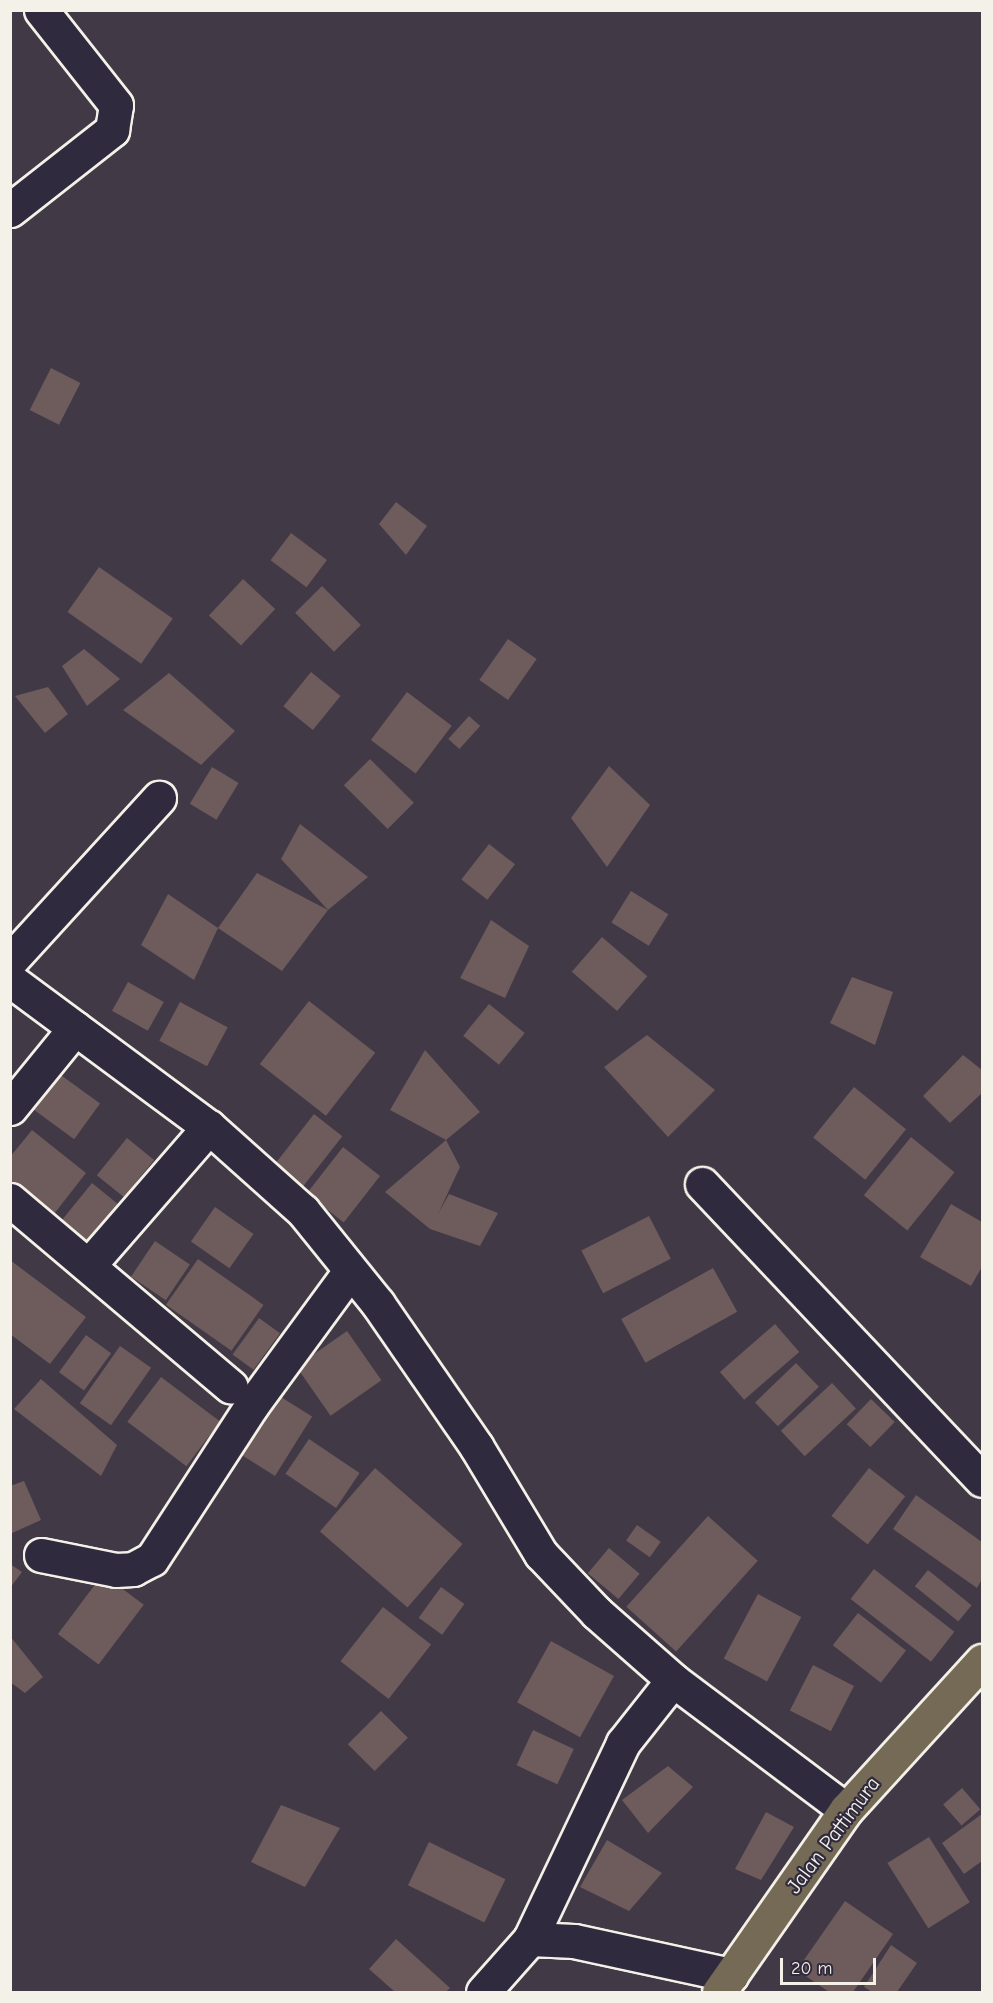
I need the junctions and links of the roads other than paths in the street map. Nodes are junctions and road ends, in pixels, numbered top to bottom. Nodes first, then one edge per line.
1 (41, 10) edge
2 (10, 210) edge
3 (159, 798) dead end
4 (10, 961) edge
5 (10, 980) edge
6 (75, 1028) junction
7 (10, 1108) edge
8 (209, 1127) junction
9 (702, 1184) dead end
10 (10, 1200) edge
11 (89, 1265) junction
12 (350, 1271) junction
13 (231, 1387) dead end
14 (982, 1480) edge
15 (41, 1556) dead end
16 (982, 1661) edge
17 (673, 1680) junction
18 (846, 1810) junction
19 (530, 1939) junction
20 (725, 1984) edge
21 (483, 1992) edge

1 - 2 street
3 - 4 street
5 - 6 street
6 - 7 street
6 - 8 street
8 - 11 street
8 - 12 street
9 - 14 street
10 - 11 street
11 - 13 street
12 - 15 street
12 - 17 street
16 - 18 highway, Jalan Pattimura
17 - 18 street
17 - 19 street
18 - 20 highway, Jalan Pattimura
19 - 20 street
19 - 21 street

